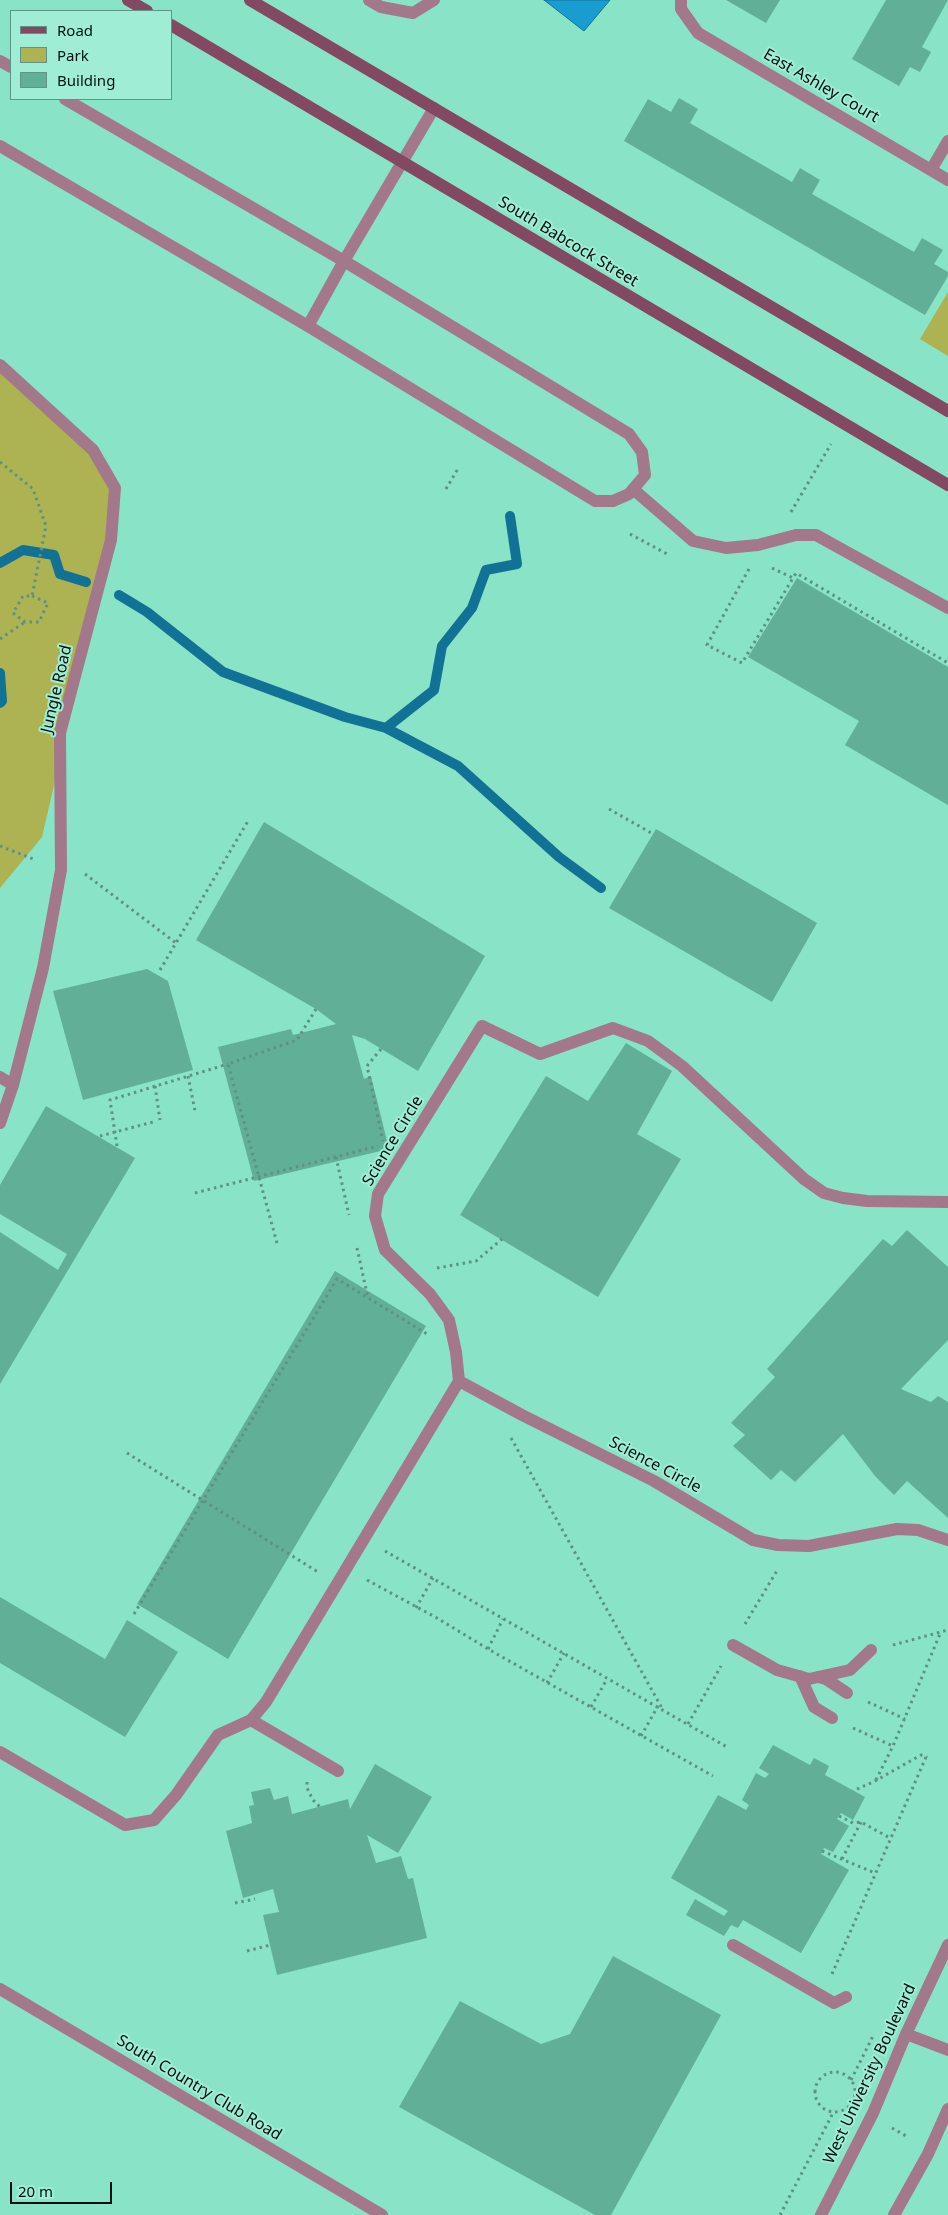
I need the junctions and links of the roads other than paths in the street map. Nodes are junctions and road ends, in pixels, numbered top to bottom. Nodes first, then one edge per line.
1 (128, 0) edge
2 (250, 0) edge
3 (369, 0) edge
4 (434, 0) edge
5 (681, 0) edge
6 (145, 10) edge
7 (172, 27) edge
8 (68, 100) edge
9 (434, 108) junction
10 (948, 141) edge
11 (0, 146) edge
12 (402, 162) junction
13 (931, 170) junction
14 (948, 180) edge
15 (344, 261) junction
16 (308, 326) junction
17 (0, 365) edge
18 (948, 411) edge
19 (948, 485) edge
20 (634, 489) junction
21 (948, 608) edge
22 (0, 1077) edge
23 (14, 1085) junction
24 (0, 1123) edge
25 (948, 1202) edge
26 (459, 1381) junction
27 (948, 1540) edge
28 (733, 1645) dead end
29 (871, 1650) road end
30 (800, 1676) junction
31 (818, 1677) junction
32 (847, 1692) road end
33 (832, 1718) road end
34 (250, 1720) junction
35 (0, 1752) edge
36 (338, 1771) dead end
37 (733, 1945) dead end
38 (948, 1945) edge
39 (0, 1989) edge
40 (846, 1997) dead end
41 (906, 2034) junction
42 (948, 2050) edge
43 (948, 2109) edge
44 (382, 2215) edge
45 (821, 2215) edge
46 (894, 2215) edge

1 - 6 main road
2 - 9 main road
3 - 4 street
5 - 13 street, East Ashley Court
7 - 12 main road, South Babcock Street
8 - 15 street
9 - 12 street
9 - 18 main road
10 - 13 street
11 - 16 street
12 - 15 street
12 - 19 main road, South Babcock Street
13 - 14 street, East Ashley Court
15 - 16 street
15 - 20 street
16 - 20 street
17 - 23 street, Jungle Road
20 - 21 street
22 - 23 street
23 - 24 street, Jungle Road
25 - 26 street, Science Circle
26 - 27 street, Science Circle
26 - 34 street
28 - 30 street
29 - 31 street
30 - 31 street
30 - 33 street
31 - 32 street
34 - 35 street
34 - 36 street
37 - 40 street
38 - 41 street, West University Boulevard
39 - 44 street, South Country Club Road
41 - 42 street
41 - 45 street, West University Boulevard
43 - 46 street

